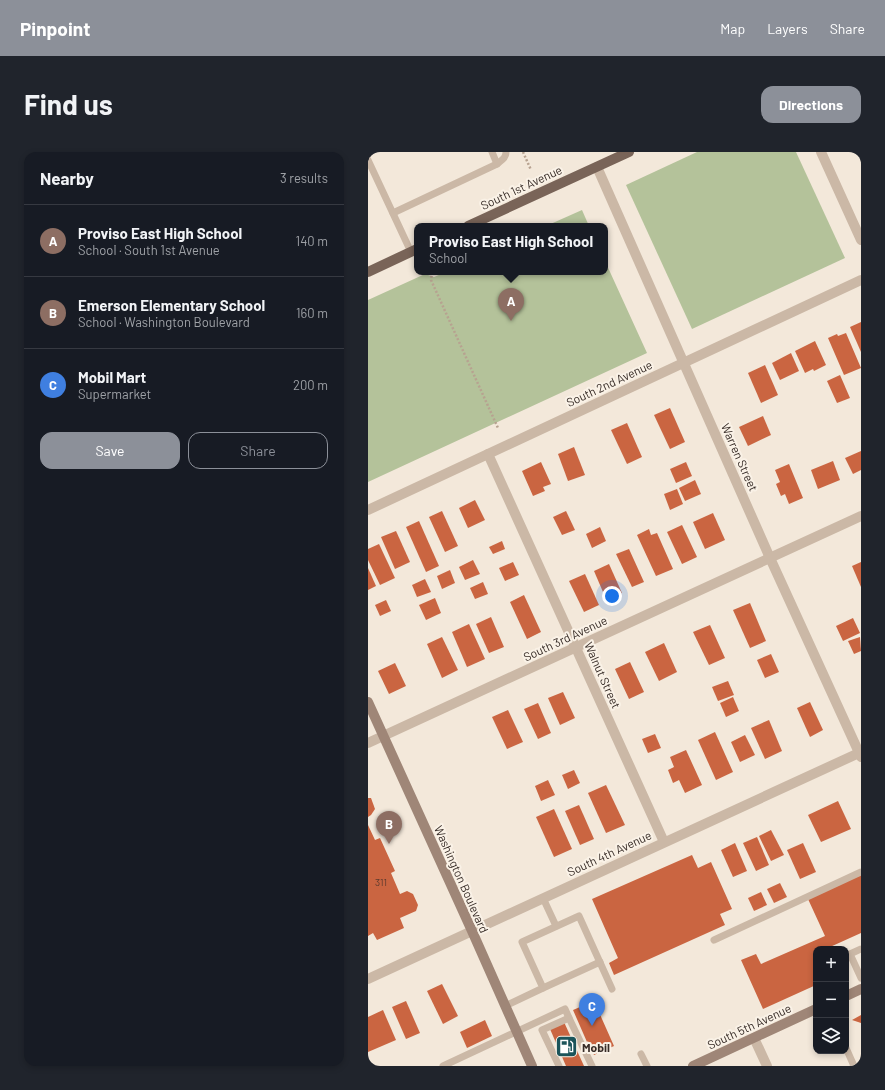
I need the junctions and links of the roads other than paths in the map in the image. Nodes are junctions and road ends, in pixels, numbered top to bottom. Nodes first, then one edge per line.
1 (492, 152) edge
2 (506, 152) edge
3 (629, 152) edge
4 (821, 152) edge
5 (368, 160) edge
6 (497, 164) junction
7 (597, 167) junction
8 (393, 213) junction
9 (475, 223) edge
10 (861, 240) edge
11 (414, 251) edge
12 (368, 272) edge
13 (861, 280) edge
14 (684, 362) junction
15 (488, 454) junction
16 (368, 510) edge
17 (861, 516) edge
18 (770, 558) junction
19 (576, 647) junction
20 (368, 702) edge
21 (383, 736) junction
22 (368, 743) edge
23 (860, 754) edge
24 (664, 842) junction
25 (861, 872) edge
26 (543, 898) junction
27 (556, 926) junction
28 (472, 931) junction
29 (714, 940) dead end
30 (861, 949) edge
31 (600, 962) junction
32 (368, 978) edge
33 (861, 978) edge
34 (543, 988) junction
35 (612, 989) dead end
36 (861, 989) edge
37 (849, 995) edge
38 (505, 1006) junction
39 (813, 1010) edge
40 (569, 1018) junction
41 (535, 1022) junction
42 (542, 1030) junction
43 (517, 1032) junction
44 (754, 1038) junction
45 (641, 1054) dead end
46 (849, 1054) edge
47 (559, 1062) edge
48 (588, 1064) edge
49 (443, 1066) edge
50 (532, 1066) edge
51 (646, 1066) edge
52 (693, 1066) edge
53 (767, 1066) edge
54 (854, 1066) edge

1 - 6 lane
2 - 6 lane
3 - 7 main road, South 1st Avenue
4 - 10 street
5 - 8 lane
6 - 8 lane
7 - 9 main road, South 1st Avenue
7 - 14 street, Warren Street
8 - 11 lane
11 - 12 main road
13 - 14 street, South 2nd Avenue
14 - 15 street, South 2nd Avenue
14 - 18 street, Warren Street
15 - 16 street, South 2nd Avenue
15 - 19 street, Walnut Street
17 - 18 street, South 3rd Avenue
18 - 19 street, South 3rd Avenue
18 - 23 street, Warren Street
19 - 21 street, South 3rd Avenue
19 - 24 street, Walnut Street
20 - 21 street, Washington Boulevard
21 - 22 street, South 3rd Avenue
21 - 28 street, Washington Boulevard
23 - 24 street, South 4th Avenue
24 - 26 street, South 4th Avenue
25 - 29 lane
26 - 27 lane
26 - 28 street, South 4th Avenue
27 - 31 lane
27 - 34 lane
28 - 32 street, South 4th Avenue
28 - 38 street, Washington Boulevard
30 - 33 lane
31 - 34 lane
31 - 35 lane
34 - 38 lane
36 - 37 street
38 - 43 street, Washington Boulevard
39 - 44 street, South 5th Avenue
40 - 41 lane
40 - 42 lane
40 - 48 lane
41 - 42 lane
41 - 43 lane
42 - 47 lane
43 - 49 lane
43 - 50 street, Washington Boulevard
44 - 52 street, South 5th Avenue
44 - 53 street
45 - 51 lane
46 - 54 lane

